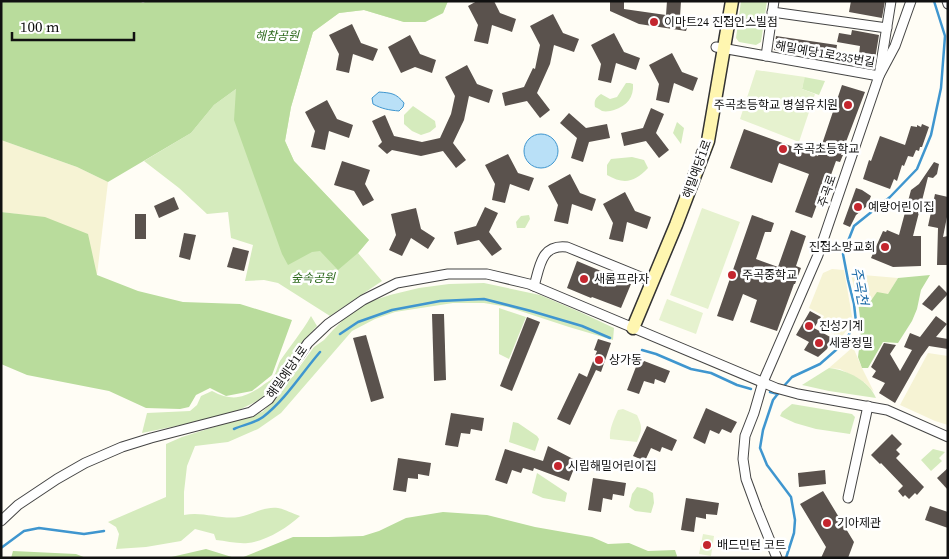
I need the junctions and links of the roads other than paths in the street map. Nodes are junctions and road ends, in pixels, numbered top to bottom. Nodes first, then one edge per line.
1 (724, 1) edge
2 (732, 1) edge
3 (774, 1) edge
4 (891, 1) edge
5 (911, 1) edge
6 (772, 12) junction
7 (887, 28) junction
8 (721, 47) junction
9 (766, 56) junction
10 (879, 76) junction
11 (650, 281) junction
12 (534, 286) junction
13 (633, 328) junction
14 (763, 382) junction
15 (868, 406) junction
16 (948, 437) edge
17 (848, 498) dead end
18 (1, 521) edge
19 (777, 558) edge

1 - 8 street, 해밀예당1로
2 - 8 street, 해밀예당1로
3 - 6 street, 해밀예당1로235번길
4 - 7 street, 주곡로
5 - 10 street
6 - 7 street
6 - 9 street, 해밀예당1로235번길
7 - 10 street, 주곡로
8 - 9 street, 해밀예당1로235번길
8 - 11 street, 해밀예당1로
9 - 10 street, 해밀예당1로235번길
10 - 14 street, 주곡로
11 - 12 street
11 - 13 street, 해밀예당1로
12 - 13 street, 해밀예당1로
12 - 18 street, 해밀예당1로
13 - 14 street
14 - 15 street
14 - 19 street, 주곡로
15 - 16 street
15 - 17 street

